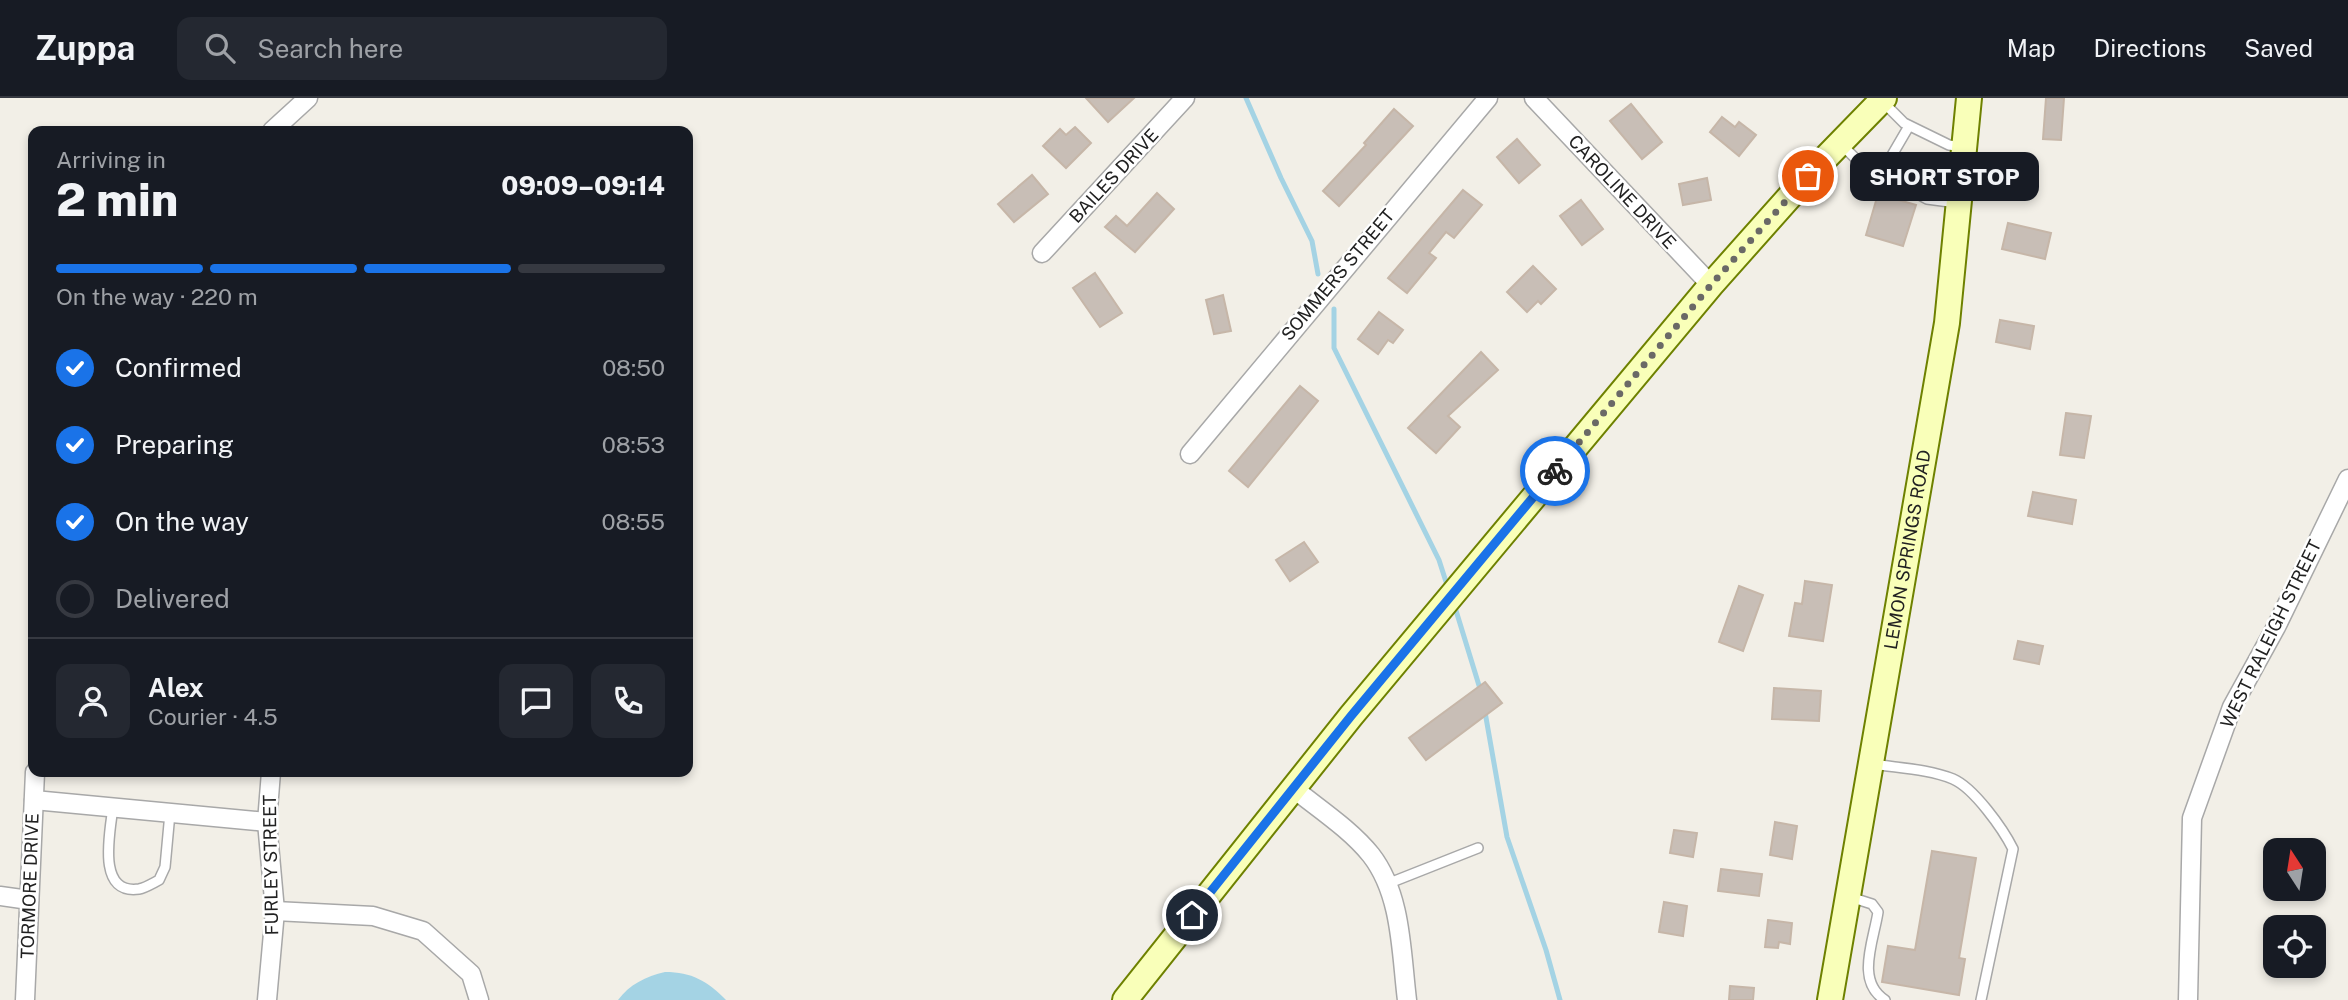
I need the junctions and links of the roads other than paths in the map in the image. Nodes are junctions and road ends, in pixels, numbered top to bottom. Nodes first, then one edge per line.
1 (308, 98) edge
2 (1185, 98) edge
3 (1488, 98) edge
4 (1534, 98) edge
5 (1969, 98) edge
6 (1883, 99) edge
7 (277, 126) edge
8 (1909, 126) junction
9 (1840, 143) junction
10 (1964, 147) junction
11 (1881, 174) junction
12 (1959, 203) junction
13 (1042, 253) dead end
14 (1711, 285) junction
15 (1190, 454) dead end
16 (2348, 479) edge
17 (1871, 764) junction
18 (35, 777) edge
19 (271, 777) edge
20 (1293, 788) junction
21 (34, 800) junction
22 (113, 807) junction
23 (170, 813) junction
24 (267, 822) junction
25 (1478, 848) dead end
26 (1387, 884) junction
27 (0, 896) edge
28 (1848, 897) junction
29 (29, 900) junction
30 (275, 911) junction
31 (25, 1000) edge
32 (267, 1000) edge
33 (479, 1000) edge
34 (1125, 1000) edge
35 (1407, 1000) edge
36 (1830, 1000) edge
37 (1885, 1000) edge
38 (1981, 1000) edge
39 (2188, 1000) edge

1 - 7 street
2 - 13 street, BAILES DRIVE
3 - 15 street, SOMMERS STREET
4 - 14 street, CAROLINE DRIVE
5 - 10 main road, LEMON SPRINGS ROAD
6 - 8 lane
6 - 9 main road
8 - 10 lane
8 - 11 lane
9 - 11 lane
9 - 14 main road
10 - 12 main road, LEMON SPRINGS ROAD
11 - 12 lane
12 - 17 main road, LEMON SPRINGS ROAD
14 - 20 main road
16 - 39 street, WEST RALEIGH STREET
17 - 28 main road, LEMON SPRINGS ROAD
17 - 38 lane
18 - 21 street, TORMORE DRIVE
19 - 24 street, FURLEY STREET
20 - 26 street
20 - 34 main road
21 - 22 street
21 - 29 street, TORMORE DRIVE
22 - 23 street
22 - 23 lane
23 - 24 street
24 - 30 street, FURLEY STREET
25 - 26 lane
26 - 35 street
27 - 29 street
28 - 36 main road, LEMON SPRINGS ROAD
28 - 37 lane
29 - 31 street, TORMORE DRIVE
30 - 32 street, FURLEY STREET
30 - 33 street

